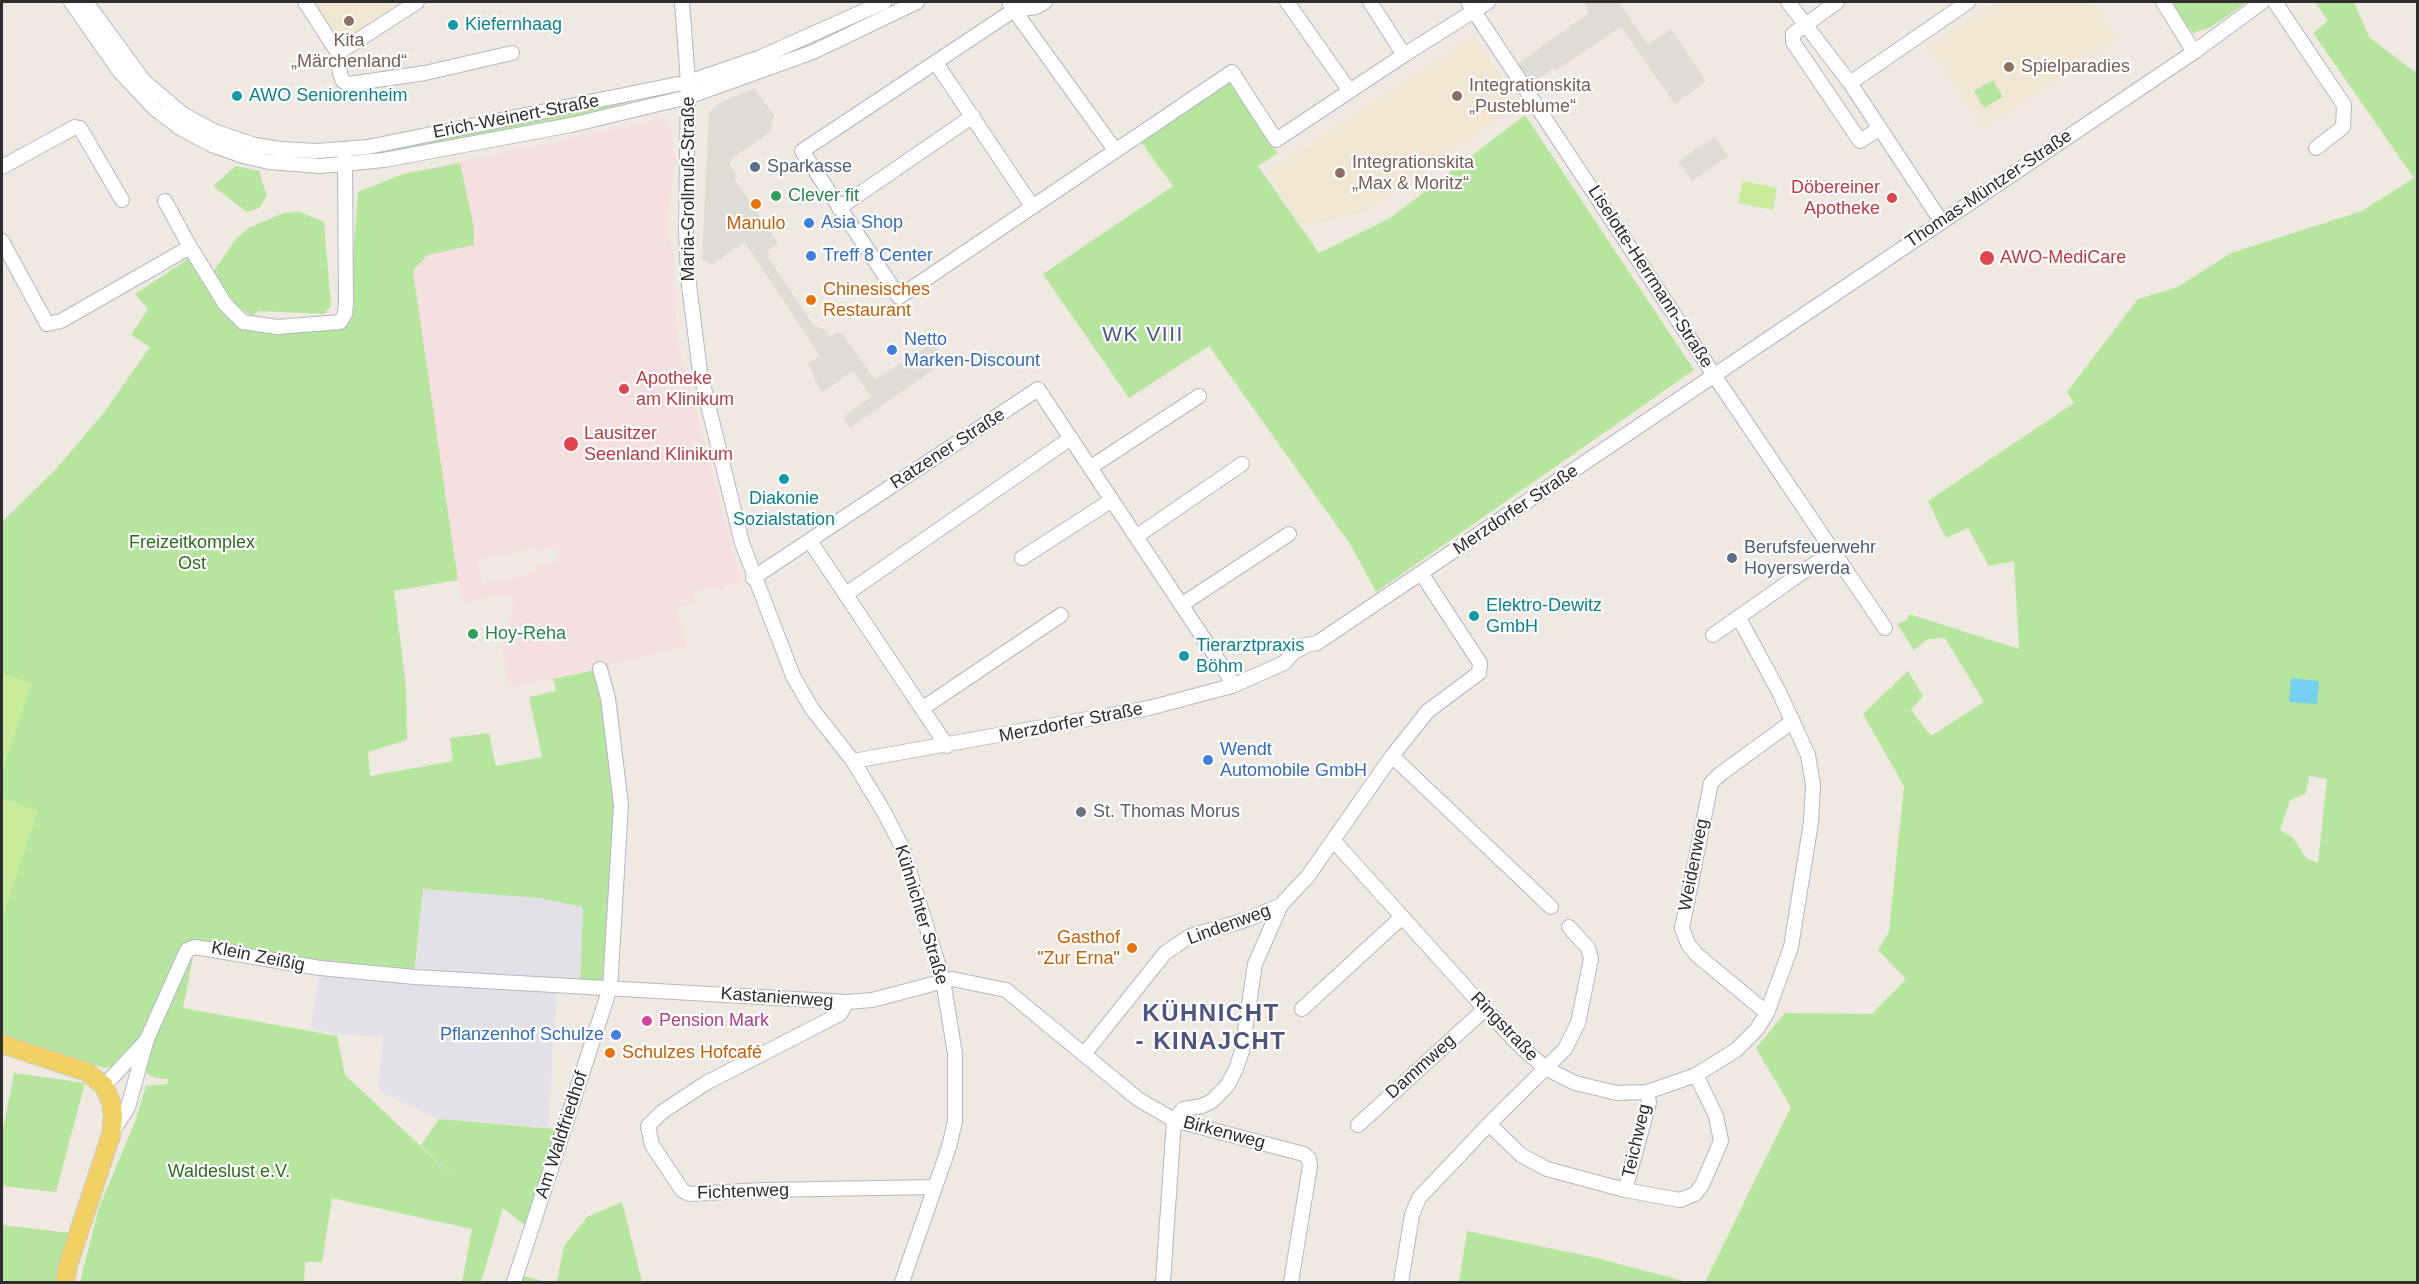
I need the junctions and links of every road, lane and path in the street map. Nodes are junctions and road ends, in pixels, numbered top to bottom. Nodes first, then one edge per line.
1 (71, 2) edge
2 (86, 2) edge
3 (305, 2) edge
4 (417, 2) edge
5 (682, 2) edge
6 (884, 2) edge
7 (917, 2) edge
8 (1045, 2) edge
9 (1287, 2) edge
10 (1370, 2) edge
11 (1488, 2) edge
12 (1788, 2) edge
13 (1837, 2) edge
14 (1968, 2) edge
15 (2163, 2) edge
16 (2262, 2) edge
17 (2275, 2) edge
18 (1471, 5) edge
19 (1012, 6) edge
20 (1804, 25) junction
21 (2194, 52) junction
22 (338, 53) junction
23 (512, 53) dead end
24 (1404, 55) junction
25 (936, 63) junction
26 (688, 82) junction
27 (1850, 83) junction
28 (1349, 90) junction
29 (688, 97) junction
30 (973, 116) junction
31 (1879, 129) junction
32 (2316, 148) dead end
33 (344, 150) junction
34 (1114, 150) junction
35 (345, 166) junction
36 (2, 167) edge
37 (122, 200) dead end
38 (165, 201) dead end
39 (1032, 206) junction
40 (839, 208) junction
41 (1941, 221) junction
42 (2, 241) edge
43 (190, 247) junction
44 (1714, 375) junction
45 (1199, 396) dead end
46 (1071, 438) junction
47 (1242, 464) dead end
48 (1091, 467) junction
49 (1112, 500) junction
50 (1289, 534) dead end
51 (1137, 536) junction
52 (810, 541) junction
53 (1833, 551) junction
54 (1022, 558) dead end
55 (1421, 573) junction
56 (753, 578) junction
57 (846, 594) junction
58 (1181, 605) junction
59 (1061, 615) dead end
60 (1739, 618) junction
61 (1885, 628) dead end
62 (1713, 635) dead end
63 (600, 669) dead end
64 (1232, 686) junction
65 (923, 708) junction
66 (1793, 721) junction
67 (947, 746) junction
68 (1392, 756) junction
69 (853, 761) junction
70 (1333, 840) junction
71 (1281, 906) junction
72 (1551, 907) dead end
73 (1256, 916) junction
74 (1402, 917) junction
75 (1569, 927) dead end
76 (1270, 931) junction
77 (320, 968) joint
78 (943, 980) junction
79 (610, 988) junction
80 (847, 1002) junction
81 (1302, 1009) dead end
82 (1485, 1009) junction
83 (1767, 1013) junction
84 (147, 1039) junction
85 (2, 1044) edge
86 (1085, 1053) junction
87 (1547, 1069) junction
88 (1696, 1075) junction
89 (104, 1086) junction
90 (1647, 1092) junction
91 (1174, 1120) junction
92 (1489, 1124) junction
93 (1358, 1125) dead end
94 (111, 1135) junction
95 (935, 1187) junction
96 (1625, 1190) junction
97 (65, 1282) edge
98 (514, 1282) edge
99 (902, 1282) edge
100 (1163, 1282) edge
101 (1291, 1282) edge
102 (1401, 1282) edge

1 - 35 street, Erich-Weinert-Straße
2 - 33 street, Erich-Weinert-Straße
3 - 22 street
4 - 22 street
5 - 26 street, Maria-Grollmuß-Straße
6 - 26 street, Erich-Weinert-Straße
7 - 29 street, Erich-Weinert-Straße
8 - 19 street
9 - 28 street
10 - 24 street
11 - 18 street
12 - 20 street
13 - 20 street
14 - 27 street
15 - 21 street
16 - 21 street, Thomas-Müntzer-Straße
17 - 32 street
18 - 24 street
18 - 44 street, Liselotte-Herrmann-Straße
19 - 25 street
19 - 34 street
20 - 27 street
20 - 31 street
21 - 41 street, Thomas-Müntzer-Straße
22 - 23 street
24 - 28 street
25 - 30 street
25 - 40 street
26 - 29 street, Maria-Grollmuß-Straße
26 - 33 street, Erich-Weinert-Straße
27 - 31 street
28 - 34 street
29 - 35 street, Erich-Weinert-Straße
29 - 56 street, Maria-Grollmuß-Straße
30 - 39 street
30 - 40 street
31 - 41 street
33 - 35 street
34 - 39 street
35 - 43 street
36 - 37 street
38 - 43 street
39 - 40 street
41 - 44 street, Thomas-Müntzer-Straße
42 - 43 street
44 - 53 street, Liselotte-Herrmann-Straße
44 - 55 street, Merzdorfer Straße
45 - 48 street
46 - 48 street, Ratzener Straße
46 - 52 street, Ratzener Straße
46 - 57 street
47 - 51 street
48 - 49 street, Ratzener Straße
49 - 51 street, Ratzener Straße
49 - 54 street
50 - 58 street
51 - 58 street, Ratzener Straße
52 - 56 street, Ratzener Straße
52 - 57 street
53 - 60 street
53 - 61 street, Liselotte-Herrmann-Straße
55 - 64 street, Merzdorfer Straße
55 - 68 street, Lindenweg
56 - 69 street, Kühnichter Straße
57 - 65 street
58 - 64 street, Ratzener Straße
59 - 65 street
60 - 62 street
60 - 66 street
63 - 79 street
64 - 67 street, Merzdorfer Straße
65 - 67 street
66 - 83 street, Ringstraße
66 - 83 street, Weidenweg
67 - 69 street, Merzdorfer Straße
68 - 70 street, Lindenweg
68 - 72 street
69 - 78 street, Kühnichter Straße
70 - 71 street, Lindenweg
70 - 74 street, Ringstraße
71 - 73 street, Lindenweg
71 - 76 street, Lindenweg
73 - 76 street
73 - 86 street, Lindenweg
74 - 81 street
74 - 82 street, Ringstraße
75 - 87 street
76 - 91 street, Lindenweg
77 - 79 street, Kastanienweg
77 - 84 street, Klein Zeißig
78 - 80 street, Kastanienweg
78 - 86 street
78 - 95 street, Kühnichter Straße
79 - 80 street, Kastanienweg
79 - 98 street, Am Waldfriedhof
80 - 95 street, Fichtenweg
82 - 87 street, Ringstraße
82 - 93 street, Dammweg
83 - 88 street, Ringstraße
84 - 89 street, Klein Zeißig
84 - 94 street, Klein Zeißig
85 - 89 main road
86 - 91 street
87 - 90 street, Ringstraße
87 - 92 street
88 - 90 street, Ringstraße
88 - 96 street, Teichweg
89 - 94 main road
90 - 96 street, Teichweg
91 - 100 street, Birkenweg
91 - 101 street, Birkenweg
92 - 96 street, Teichweg
92 - 102 street
94 - 97 main road
95 - 99 street, Kühnichter Straße

